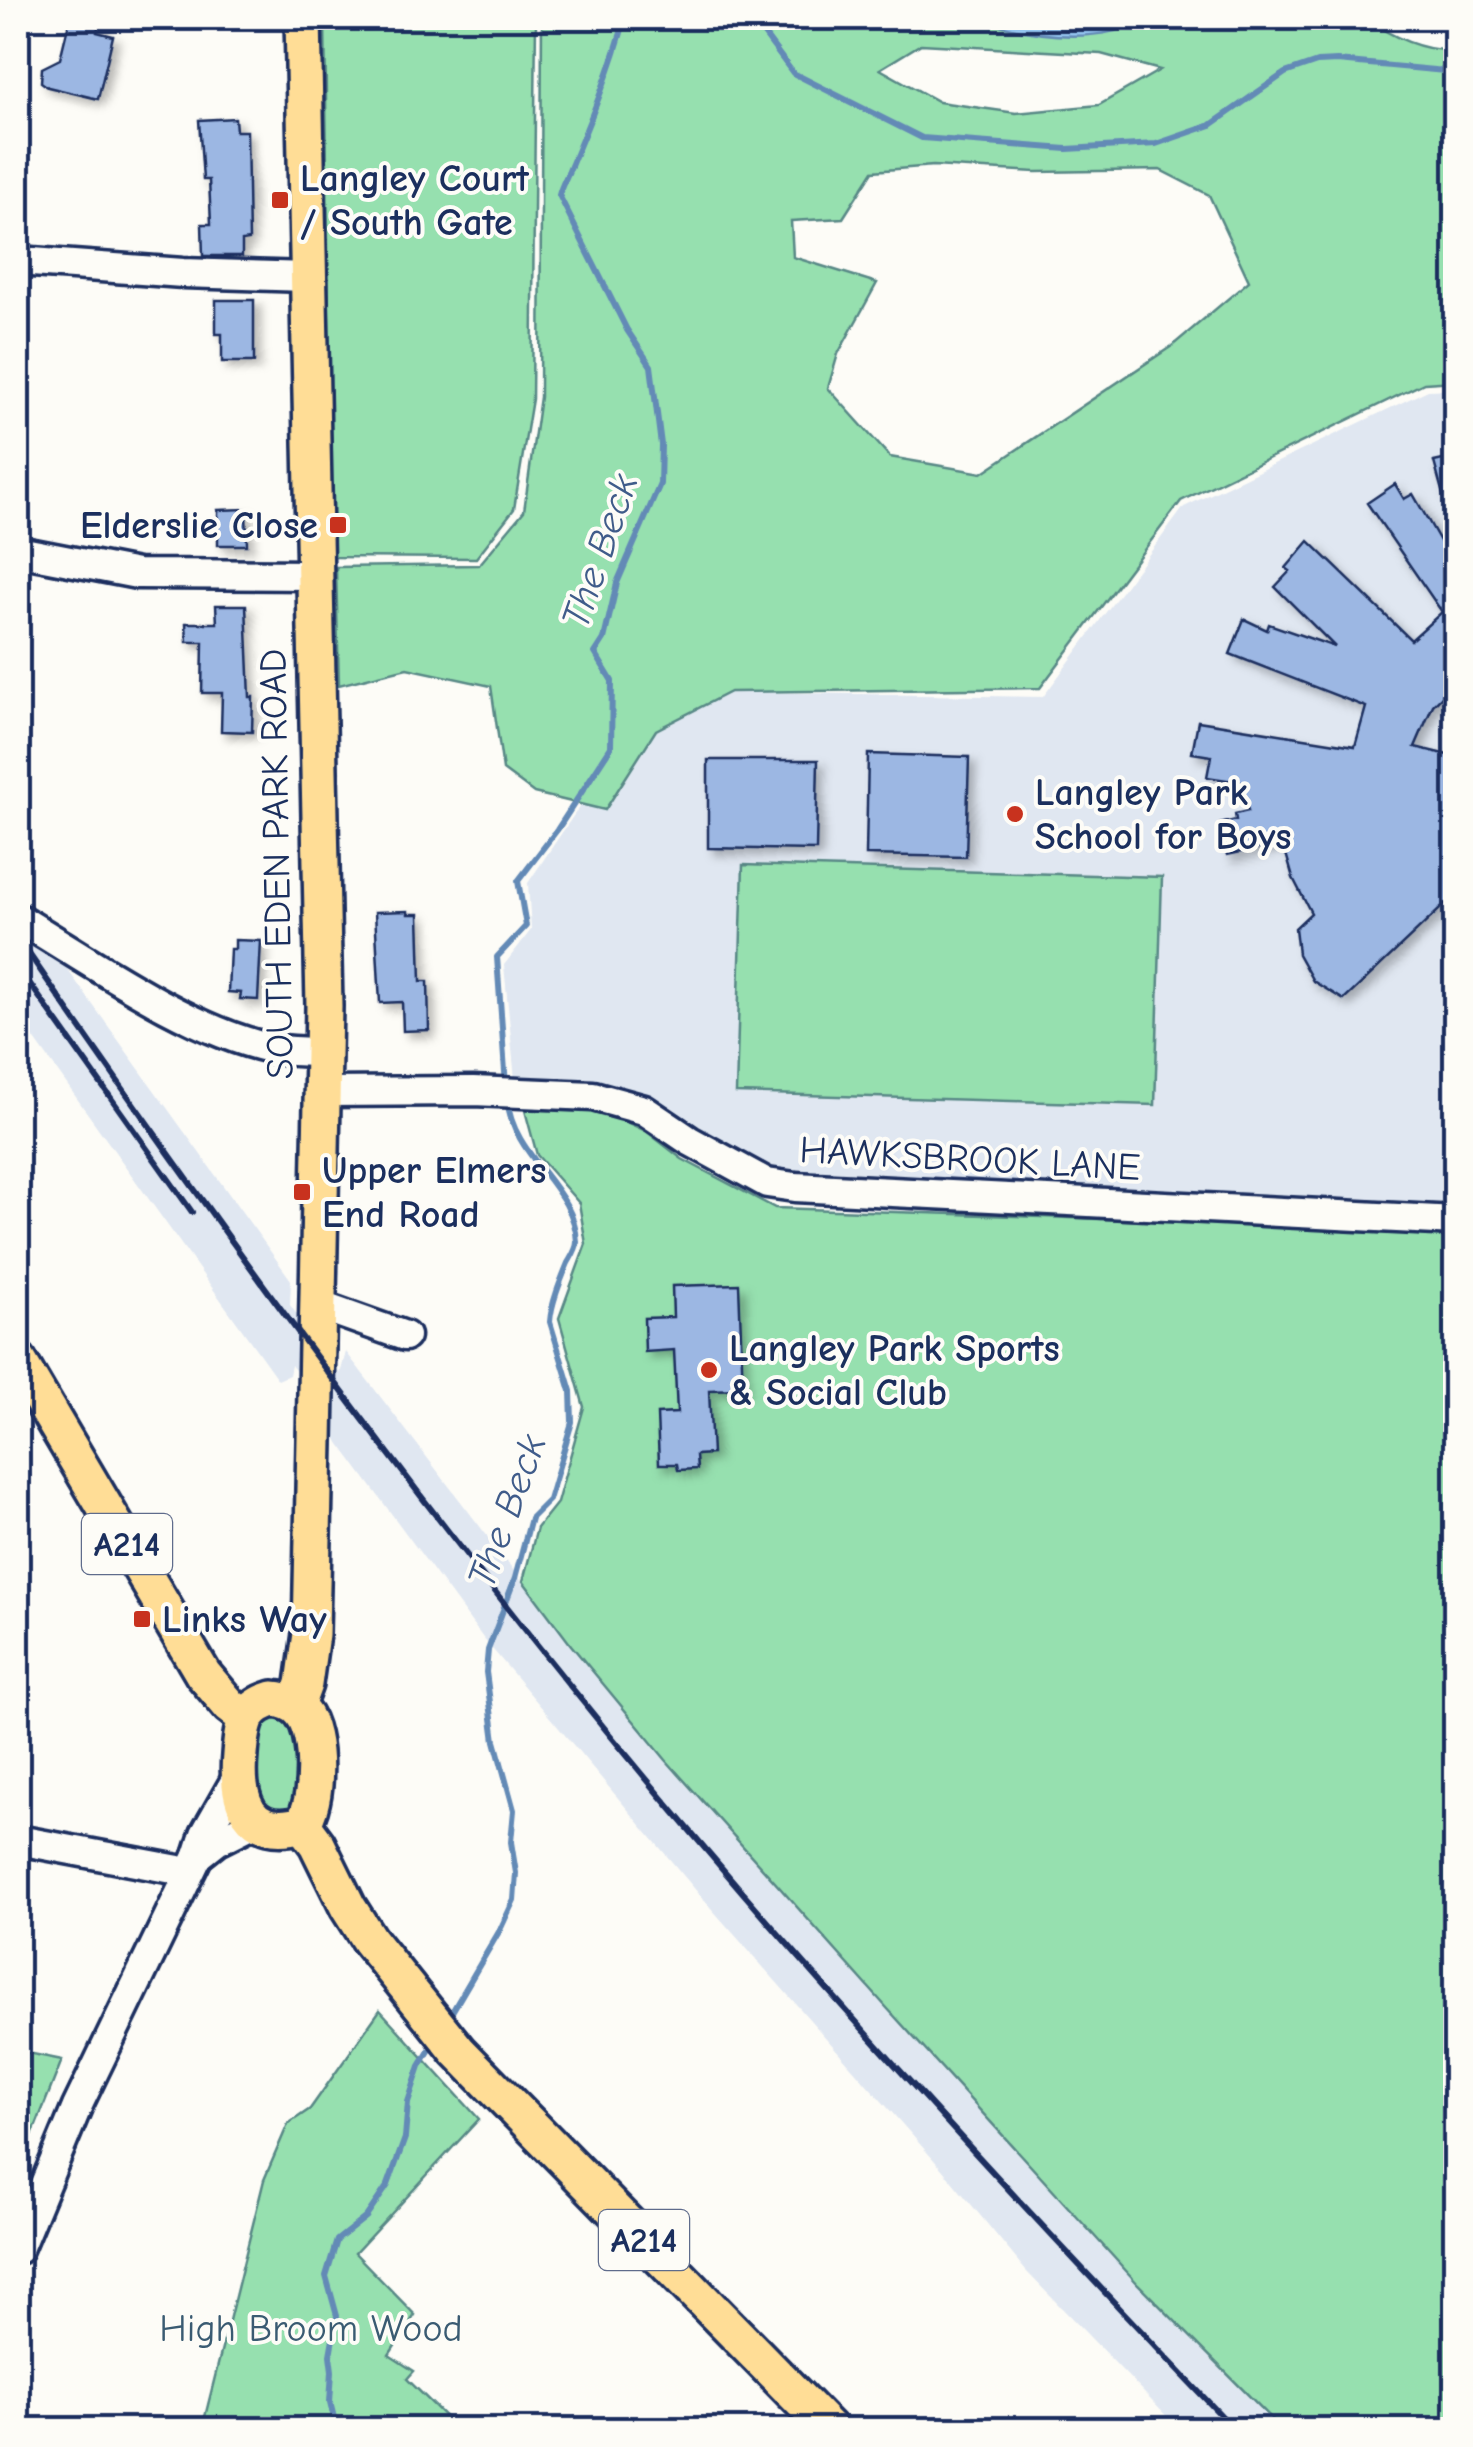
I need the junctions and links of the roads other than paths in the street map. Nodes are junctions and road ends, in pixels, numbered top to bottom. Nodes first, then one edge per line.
1 (303, 18) edge
2 (18, 261) edge
3 (307, 277) junction
4 (18, 551) edge
5 (312, 575) junction
6 (18, 918) edge
7 (324, 1053) junction
8 (323, 1092) junction
9 (1456, 1221) edge
10 (318, 1305) junction
11 (404, 1336) dead end
12 (18, 1360) edge
13 (296, 1706) junction
14 (246, 1718) junction
15 (238, 1776) junction
16 (257, 1821) junction
17 (302, 1824) junction
18 (18, 1840) edge
19 (194, 1864) junction
20 (18, 2249) edge
21 (830, 2430) edge

1 - 3 main road, SOUTH EDEN PARK ROAD
2 - 3 street
3 - 5 main road, SOUTH EDEN PARK ROAD
4 - 5 street
5 - 7 main road, SOUTH EDEN PARK ROAD
6 - 7 street
7 - 8 main road, SOUTH EDEN PARK ROAD
8 - 9 street, HAWKSBROOK LANE
8 - 10 main road, SOUTH EDEN PARK ROAD
10 - 11 street
10 - 13 main road, SOUTH EDEN PARK ROAD
12 - 14 main road, A214
13 - 14 main road
13 - 17 main road
14 - 15 main road
15 - 16 main road
15 - 19 street
16 - 17 main road
16 - 19 street
17 - 21 main road, A214
18 - 19 street
19 - 20 street

